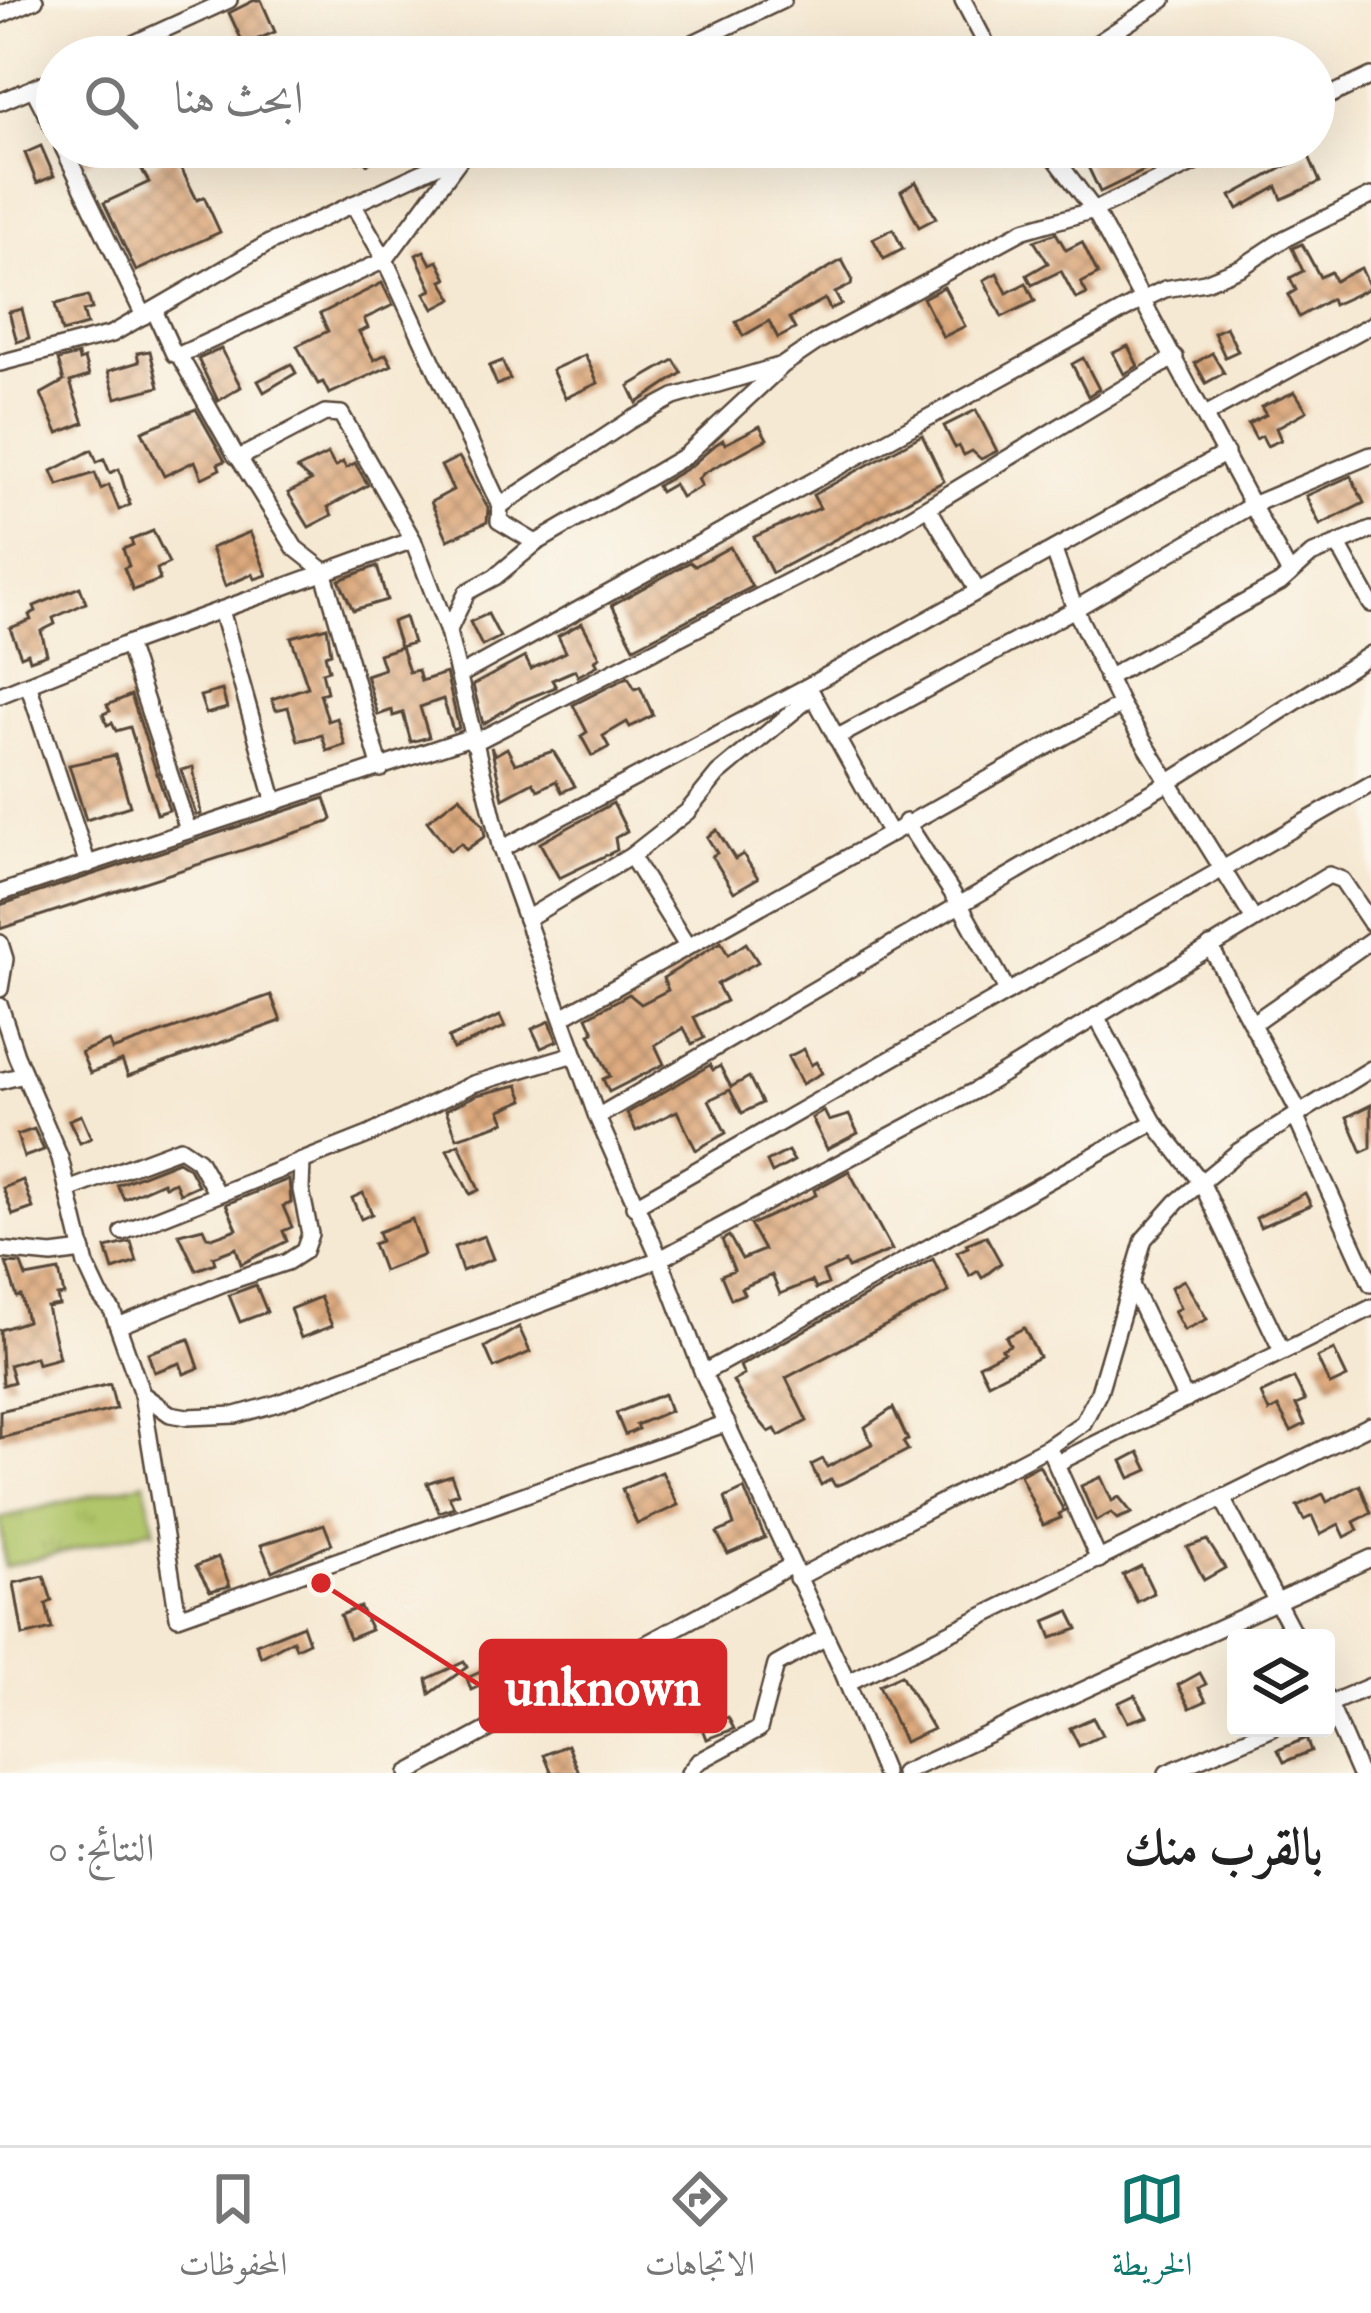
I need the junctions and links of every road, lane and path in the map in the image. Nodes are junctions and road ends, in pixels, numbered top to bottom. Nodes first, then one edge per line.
1 (35, 0) edge
2 (229, 0) edge
3 (783, 0) edge
4 (963, 0) edge
5 (1163, 0) edge
6 (0, 15) edge
7 (150, 36) edge
8 (708, 36) edge
9 (982, 36) edge
10 (1108, 36) edge
11 (1371, 76) edge
12 (36, 87) edge
13 (33, 88) junction
14 (1335, 93) edge
15 (36, 94) edge
16 (2, 97) edge
17 (74, 168) edge
18 (432, 168) edge
19 (457, 168) edge
20 (1063, 168) edge
21 (1183, 168) edge
22 (1371, 196) edge
23 (353, 204) junction
24 (1094, 210) junction
25 (385, 260) junction
26 (1144, 299) junction
27 (149, 313) junction
28 (1371, 325) edge
29 (179, 355) junction
30 (1175, 357) junction
31 (0, 363) edge
32 (783, 365) junction
33 (1207, 414) junction
34 (1226, 453) junction
35 (1371, 455) edge
36 (239, 458) junction
37 (1252, 505) junction
38 (500, 506) junction
39 (928, 507) junction
40 (1371, 514) edge
41 (1368, 532) edge
42 (412, 540) junction
43 (536, 543) junction
44 (1339, 546) junction
45 (1054, 551) junction
46 (323, 571) junction
47 (1291, 574) junction
48 (977, 590) junction
49 (1371, 604) edge
50 (1075, 609) junction
51 (221, 610) junction
52 (448, 632) junction
53 (127, 644) junction
54 (1371, 654) edge
55 (460, 675) junction
56 (1107, 678) junction
57 (28, 684) junction
58 (810, 691) junction
59 (0, 695) edge
60 (1121, 705) junction
61 (836, 737) junction
62 (472, 740) junction
63 (381, 769) junction
64 (1171, 781) junction
65 (1371, 784) edge
66 (275, 803) junction
67 (906, 822) junction
68 (188, 830) junction
69 (889, 832) junction
70 (501, 849) junction
71 (631, 856) junction
72 (88, 865) junction
73 (1224, 868) junction
74 (0, 893) edge
75 (960, 905) junction
76 (526, 920) junction
77 (1254, 920) junction
78 (1371, 923) edge
79 (1371, 940) edge
80 (687, 946) junction
81 (1210, 946) junction
82 (2, 954) edge
83 (0, 989) edge
84 (1008, 992) junction
85 (0, 1006) edge
86 (1096, 1016) junction
87 (562, 1017) junction
88 (1253, 1023) junction
89 (574, 1054) junction
90 (1371, 1069) edge
91 (24, 1075) junction
92 (0, 1082) edge
93 (1298, 1116) junction
94 (597, 1117) junction
95 (1154, 1123) junction
96 (302, 1161) junction
97 (1201, 1182) junction
98 (68, 1190) junction
99 (217, 1194) junction
100 (634, 1206) junction
101 (123, 1232) dead end
102 (0, 1250) edge
103 (83, 1251) junction
104 (660, 1259) junction
105 (1131, 1285) junction
106 (1371, 1285) edge
107 (1371, 1307) edge
108 (118, 1327) junction
109 (1282, 1351) junction
110 (703, 1373) junction
111 (142, 1394) junction
112 (1186, 1400) junction
113 (727, 1423) junction
114 (1371, 1425) edge
115 (1048, 1448) junction
116 (1057, 1463) junction
117 (1222, 1498) junction
118 (1371, 1558) edge
119 (1099, 1560) junction
120 (794, 1572) junction
121 (1276, 1598) junction
122 (1292, 1629) edge
123 (826, 1637) junction
124 (847, 1683) junction
125 (1371, 1686) edge
126 (1335, 1699) edge
127 (1335, 1720) edge
128 (1252, 1737) edge
129 (879, 1771) edge
130 (408, 1773) edge
131 (689, 1773) edge
132 (903, 1773) edge
133 (1167, 1773) edge
134 (1359, 1773) edge

1 - 6 street
2 - 7 street
3 - 8 street
4 - 9 street
5 - 10 street
11 - 14 street
12 - 13 street
13 - 15 street
13 - 16 street
17 - 27 street
18 - 23 street
19 - 25 street
20 - 24 street
21 - 24 street
22 - 26 street
23 - 25 street
23 - 27 street
24 - 26 street
24 - 32 street
25 - 29 street
25 - 38 street
26 - 30 street
26 - 55 street
27 - 29 street
27 - 31 street
28 - 33 street
29 - 36 street
30 - 33 street
30 - 39 street
32 - 38 street
32 - 43 street
33 - 34 street
34 - 37 street
34 - 45 street
35 - 37 street
36 - 42 street
36 - 46 street
37 - 47 street
37 - 50 street
38 - 43 street
39 - 48 street
39 - 62 street
40 - 41 street
41 - 44 street
42 - 46 street
42 - 52 street
43 - 52 street
44 - 47 street
44 - 49 street
45 - 48 street
45 - 50 street
46 - 51 street
46 - 63 street
47 - 56 street
48 - 58 street
50 - 56 street
50 - 61 street
51 - 53 street
51 - 66 street
52 - 55 street
53 - 57 street
53 - 68 street
54 - 64 street
55 - 62 street
56 - 60 street
57 - 59 street
57 - 72 street
58 - 61 street
58 - 70 street
58 - 71 street
60 - 64 street
60 - 67 street
61 - 69 street
62 - 63 street
62 - 70 street
63 - 66 street
64 - 73 street
64 - 75 street
65 - 73 street
66 - 68 street
67 - 69 street
67 - 75 street
68 - 72 street
69 - 80 street
70 - 76 street
71 - 76 street
71 - 80 street
72 - 74 street
73 - 77 street
73 - 84 street
75 - 84 street
75 - 94 street
76 - 87 street
77 - 78 street
77 - 81 street
79 - 88 street
80 - 87 street
81 - 86 street
81 - 88 street
82 - 83 street
84 - 100 street
85 - 91 street
86 - 95 street
86 - 104 street
87 - 89 street
88 - 93 street
89 - 94 street
89 - 96 street
90 - 93 street
91 - 92 street
91 - 98 street
93 - 97 street
93 - 106 street
94 - 100 street
95 - 97 street
95 - 110 street
96 - 99 street
96 - 108 street
97 - 105 street
97 - 109 street
98 - 99 street
98 - 103 street
99 - 101 street
100 - 104 street
102 - 103 street
103 - 108 street
104 - 110 street
104 - 111 street
105 - 112 street
105 - 115 street
107 - 109 street
108 - 111 street
109 - 112 street
110 - 113 street
111 - 113 street
112 - 116 street
113 - 120 street
114 - 117 street
115 - 116 street
115 - 120 street
116 - 119 street
117 - 119 street
117 - 121 street
118 - 121 street
119 - 124 street
120 - 123 street
120 - 130 street
121 - 122 street
121 - 132 street
123 - 124 street
123 - 131 street
124 - 129 street
125 - 126 street
127 - 134 street
128 - 133 street

